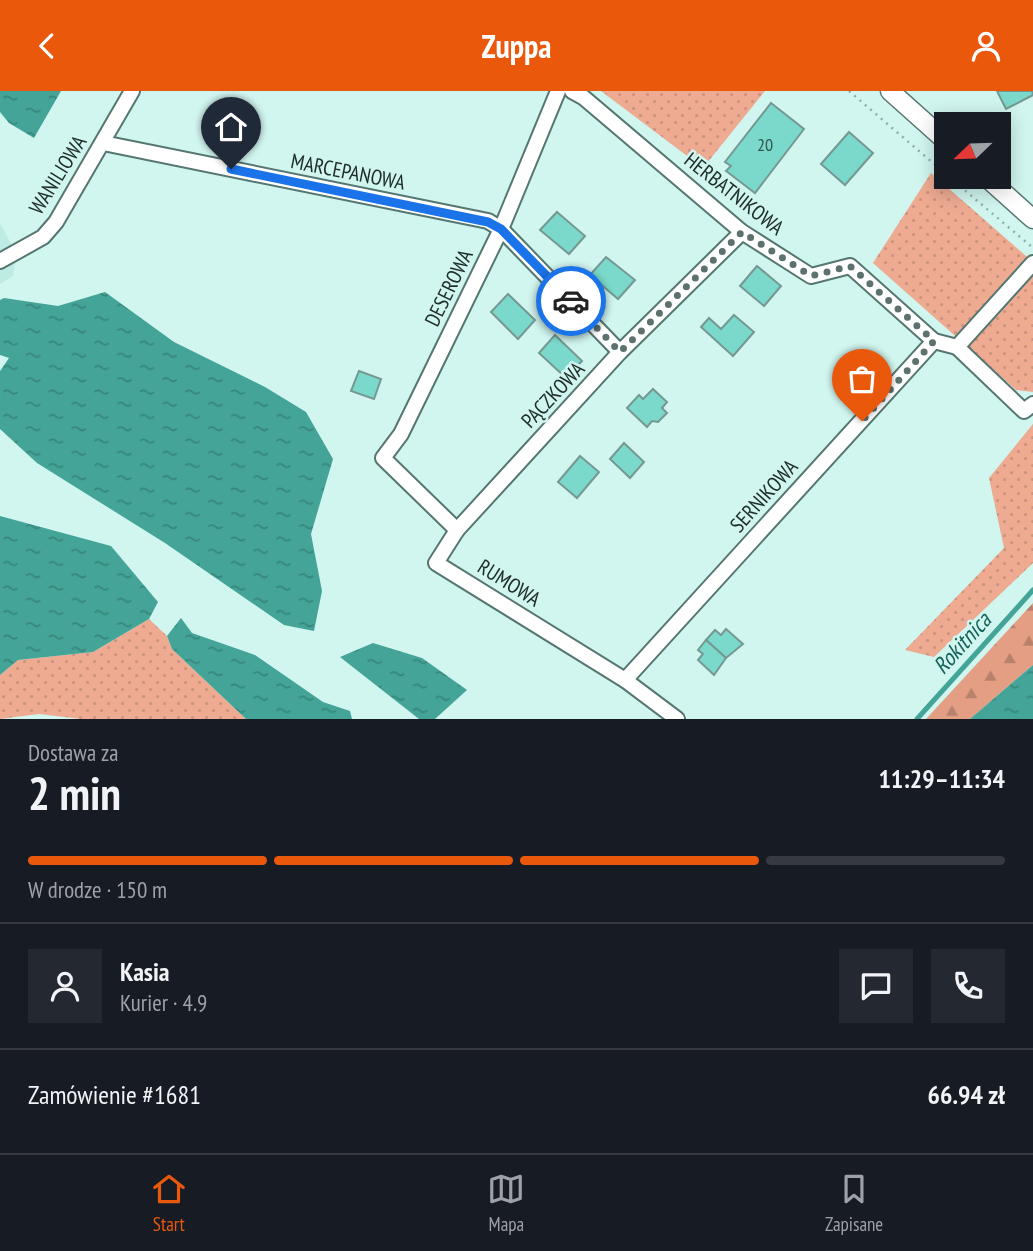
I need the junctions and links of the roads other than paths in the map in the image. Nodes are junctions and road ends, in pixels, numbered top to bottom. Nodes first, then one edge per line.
1 (132, 91) edge
2 (558, 91) edge
3 (572, 91) edge
4 (890, 91) edge
5 (934, 130) edge
6 (103, 143) junction
7 (999, 189) edge
8 (1033, 219) edge
9 (501, 229) junction
10 (742, 232) junction
11 (0, 261) edge
12 (1033, 263) edge
13 (934, 341) junction
14 (957, 347) junction
15 (620, 352) junction
16 (1033, 404) edge
17 (457, 530) junction
18 (625, 680) junction
19 (677, 719) edge

1 - 6 street, WANILIOWA
2 - 9 street, DESEROWA
3 - 10 street, HERBATNIKOWA
4 - 5 street
6 - 9 street, MARCEPANOWA
6 - 11 street, WANILIOWA
7 - 8 street
9 - 15 street
9 - 17 street, DESEROWA
10 - 13 street, HERBATNIKOWA
10 - 15 street, PĄCZKOWA
12 - 14 street
13 - 14 street, HERBATNIKOWA
13 - 18 street, SERNIKOWA
14 - 16 street
15 - 17 street, PĄCZKOWA
17 - 18 street, RUMOWA
18 - 19 street, RUMOWA

